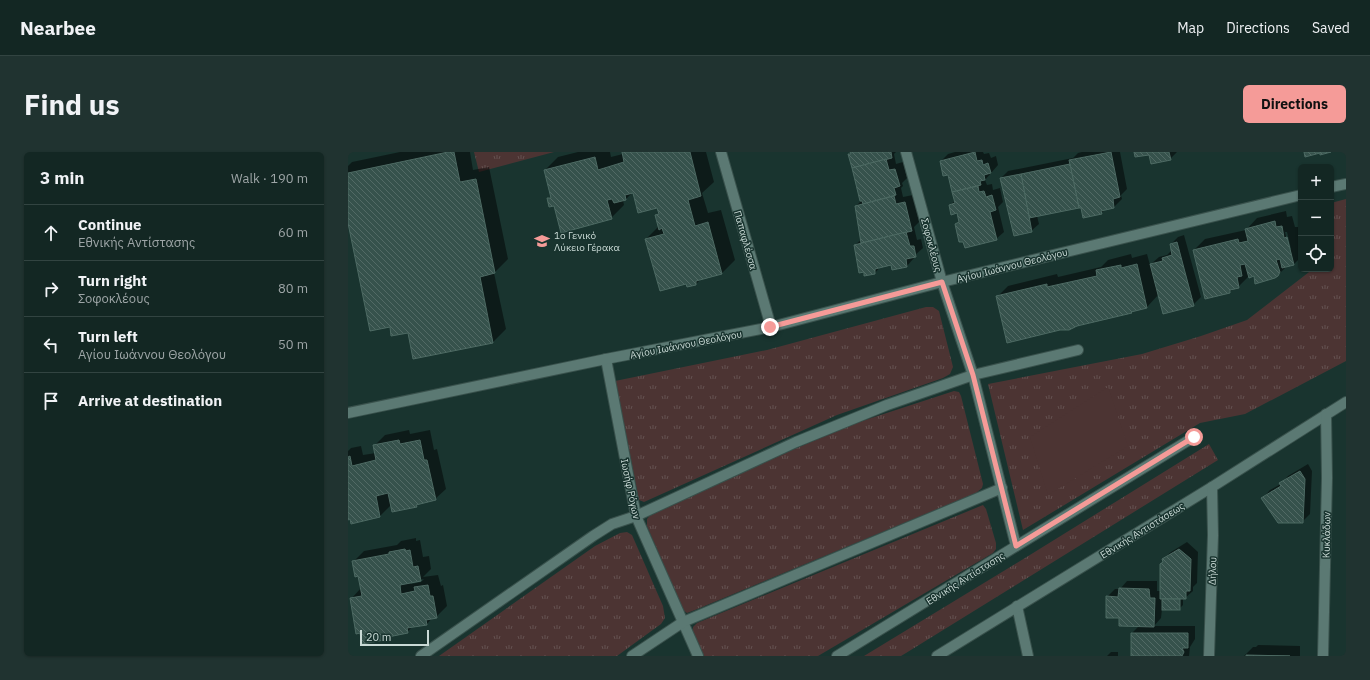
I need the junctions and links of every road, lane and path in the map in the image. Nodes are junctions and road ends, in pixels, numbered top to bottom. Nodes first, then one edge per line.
1 (721, 152) edge
2 (906, 152) edge
3 (1346, 184) edge
4 (1334, 186) edge
5 (1298, 196) edge
6 (942, 282) junction
7 (770, 327) junction
8 (1078, 350) dead end
9 (606, 359) junction
10 (973, 375) junction
11 (1346, 402) edge
12 (348, 413) edge
13 (1326, 414) junction
14 (1194, 437) dead end
15 (1212, 486) junction
16 (1002, 488) junction
17 (636, 516) junction
18 (1016, 546) junction
19 (1017, 606) junction
20 (682, 622) junction
21 (421, 656) edge
22 (632, 656) edge
23 (698, 656) edge
24 (838, 656) edge
25 (937, 656) edge
26 (1028, 656) edge
27 (1209, 656) edge
28 (1323, 656) edge

1 - 7 street, Παπαφλέσσα
2 - 6 street, Σοφοκλέους
3 - 4 street
5 - 6 street, Αγίου Ιωάννου Θεολόγου
6 - 7 street, Αγίου Ιωάννου Θεολόγου
6 - 10 street, Σοφοκλέους
7 - 9 street, Αγίου Ιωάννου Θεολόγου
8 - 10 street
9 - 12 street, Αγίου Ιωάννου Θεολόγου
9 - 17 street, Ιωσήφ Ρόγων
10 - 16 street, Σοφοκλέους
10 - 17 street
11 - 13 street, Εθνικής Αντιστάσεως
13 - 15 street, Εθνικής Αντιστάσεως
13 - 28 street, Κυκλάδων
14 - 18 street, Εθνικής Αντίστασης
15 - 19 street, Εθνικής Αντιστάσεως
15 - 27 street, Δήλου
16 - 18 street, Σοφοκλέους
16 - 20 street
17 - 20 street, Ιωσήφ Ρόγων
17 - 21 street
18 - 24 street, Εθνικής Αντίστασης
19 - 25 street, Εθνικής Αντιστάσεως
19 - 26 street
20 - 22 street
20 - 23 street, Ιωσήφ Ρόγων

